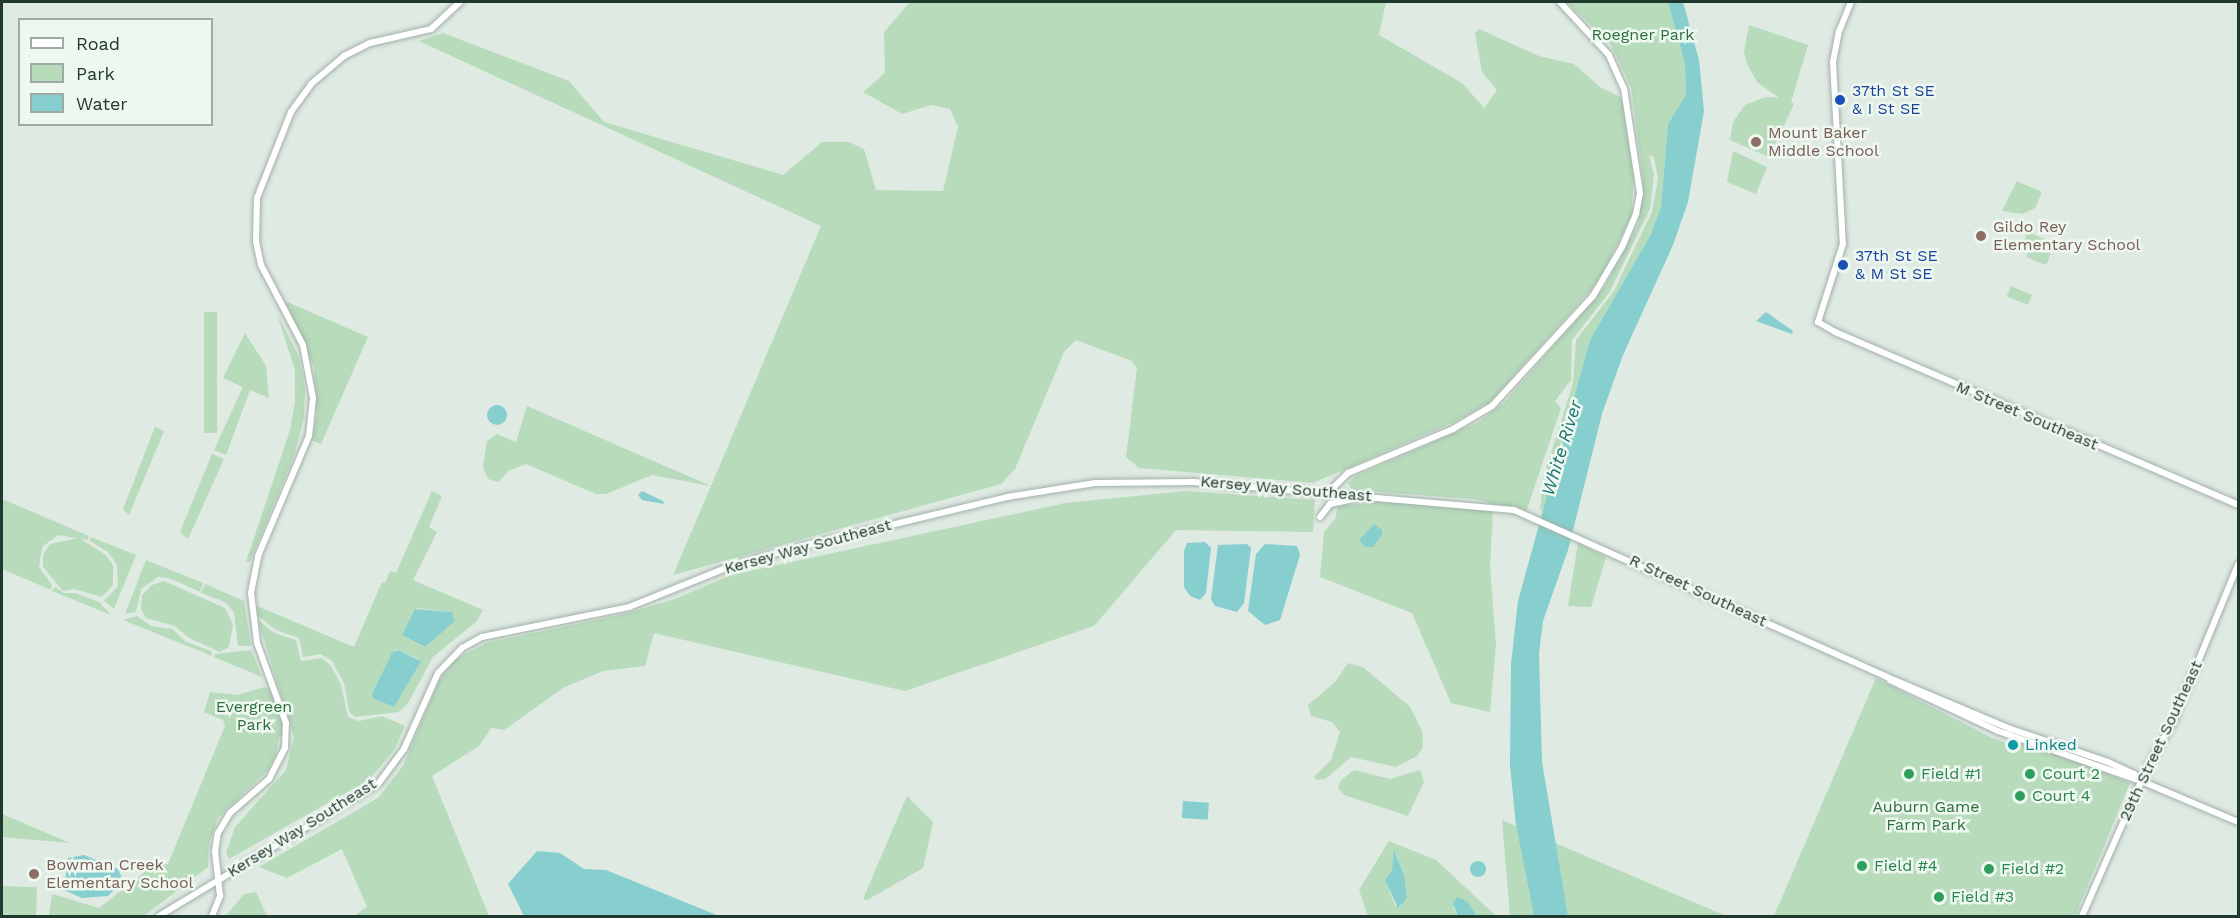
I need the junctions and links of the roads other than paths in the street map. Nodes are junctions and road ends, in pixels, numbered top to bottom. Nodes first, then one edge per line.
1 (460, 2) edge
2 (1560, 2) edge
3 (1851, 2) edge
4 (1328, 493) junction
5 (1369, 496) junction
6 (2238, 505) edge
7 (1508, 508) joint
8 (1320, 516) dead end
9 (2238, 565) edge
10 (2141, 781) junction
11 (2238, 822) edge
12 (219, 880) junction
13 (159, 916) edge
14 (212, 916) edge
15 (2082, 916) edge

1 - 12 street
2 - 4 street
3 - 6 street, M Street Southeast
4 - 5 street, Kersey Way Southeast
4 - 12 street, Kersey Way Southeast
5 - 7 street, Kersey Way Southeast
5 - 8 street
7 - 10 street, R Street Southeast
9 - 10 street, 29th Street Southeast
10 - 11 street, R Street Southeast
10 - 15 street, 29th Street Southeast
12 - 13 street, Kersey Way Southeast
12 - 14 street

